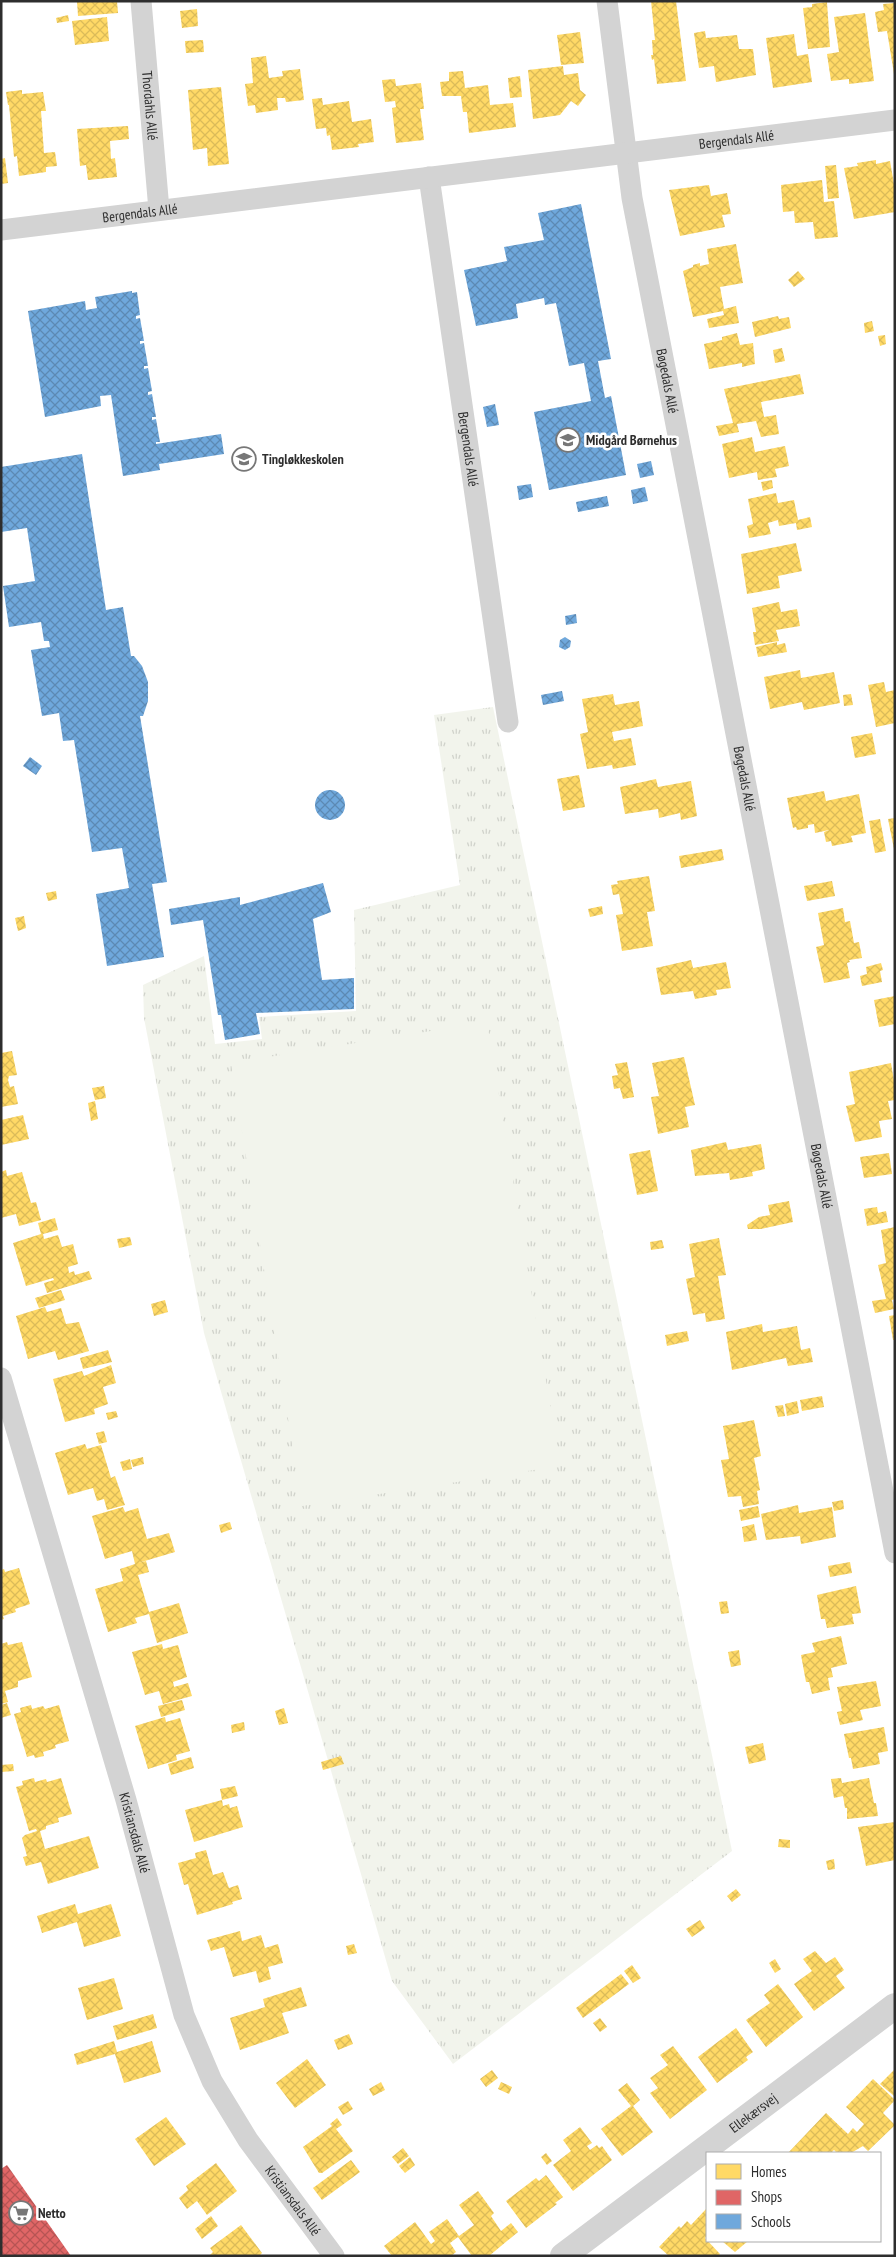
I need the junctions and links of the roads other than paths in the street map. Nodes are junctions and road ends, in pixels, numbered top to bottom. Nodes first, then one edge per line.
1 (141, 1) edge
2 (607, 1) edge
3 (895, 120) edge
4 (625, 153) junction
5 (429, 177) junction
6 (159, 210) junction
7 (1, 230) edge
8 (508, 722) dead end
9 (1, 1378) edge
10 (895, 1553) edge
11 (895, 2006) edge
12 (334, 2256) edge
13 (563, 2256) edge

1 - 6 street, Thordahls Allé
2 - 4 street, Bøgedals Allé
3 - 4 street, Bergendals Allé
4 - 5 street, Bergendals Allé
4 - 10 street, Bøgedals Allé
5 - 6 street, Bergendals Allé
5 - 8 street, Bergendals Allé
6 - 7 street, Bergendals Allé
9 - 12 street, Kristiansdals Allé
11 - 13 street, Ellekærsvej

